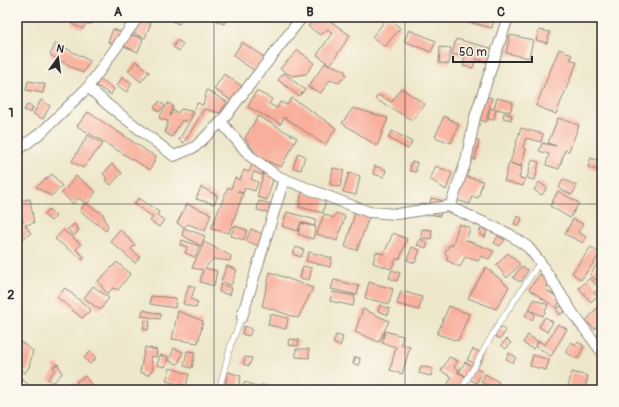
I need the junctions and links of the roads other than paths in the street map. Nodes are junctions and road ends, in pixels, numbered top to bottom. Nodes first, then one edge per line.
1 (138, 17) edge
2 (302, 17) edge
3 (508, 17) edge
4 (88, 87) junction
5 (222, 122) junction
6 (17, 151) edge
7 (284, 179) junction
8 (452, 201) dead end
9 (540, 262) junction
10 (242, 317) joint
11 (602, 352) edge
12 (17, 383) edge
13 (26, 390) edge
14 (219, 390) edge
15 (461, 390) edge

1 - 4 street
2 - 5 street
3 - 8 street
4 - 5 street
4 - 6 street
5 - 7 street
7 - 9 street
7 - 10 street
9 - 11 street
9 - 15 lane
10 - 14 lane
12 - 13 street

